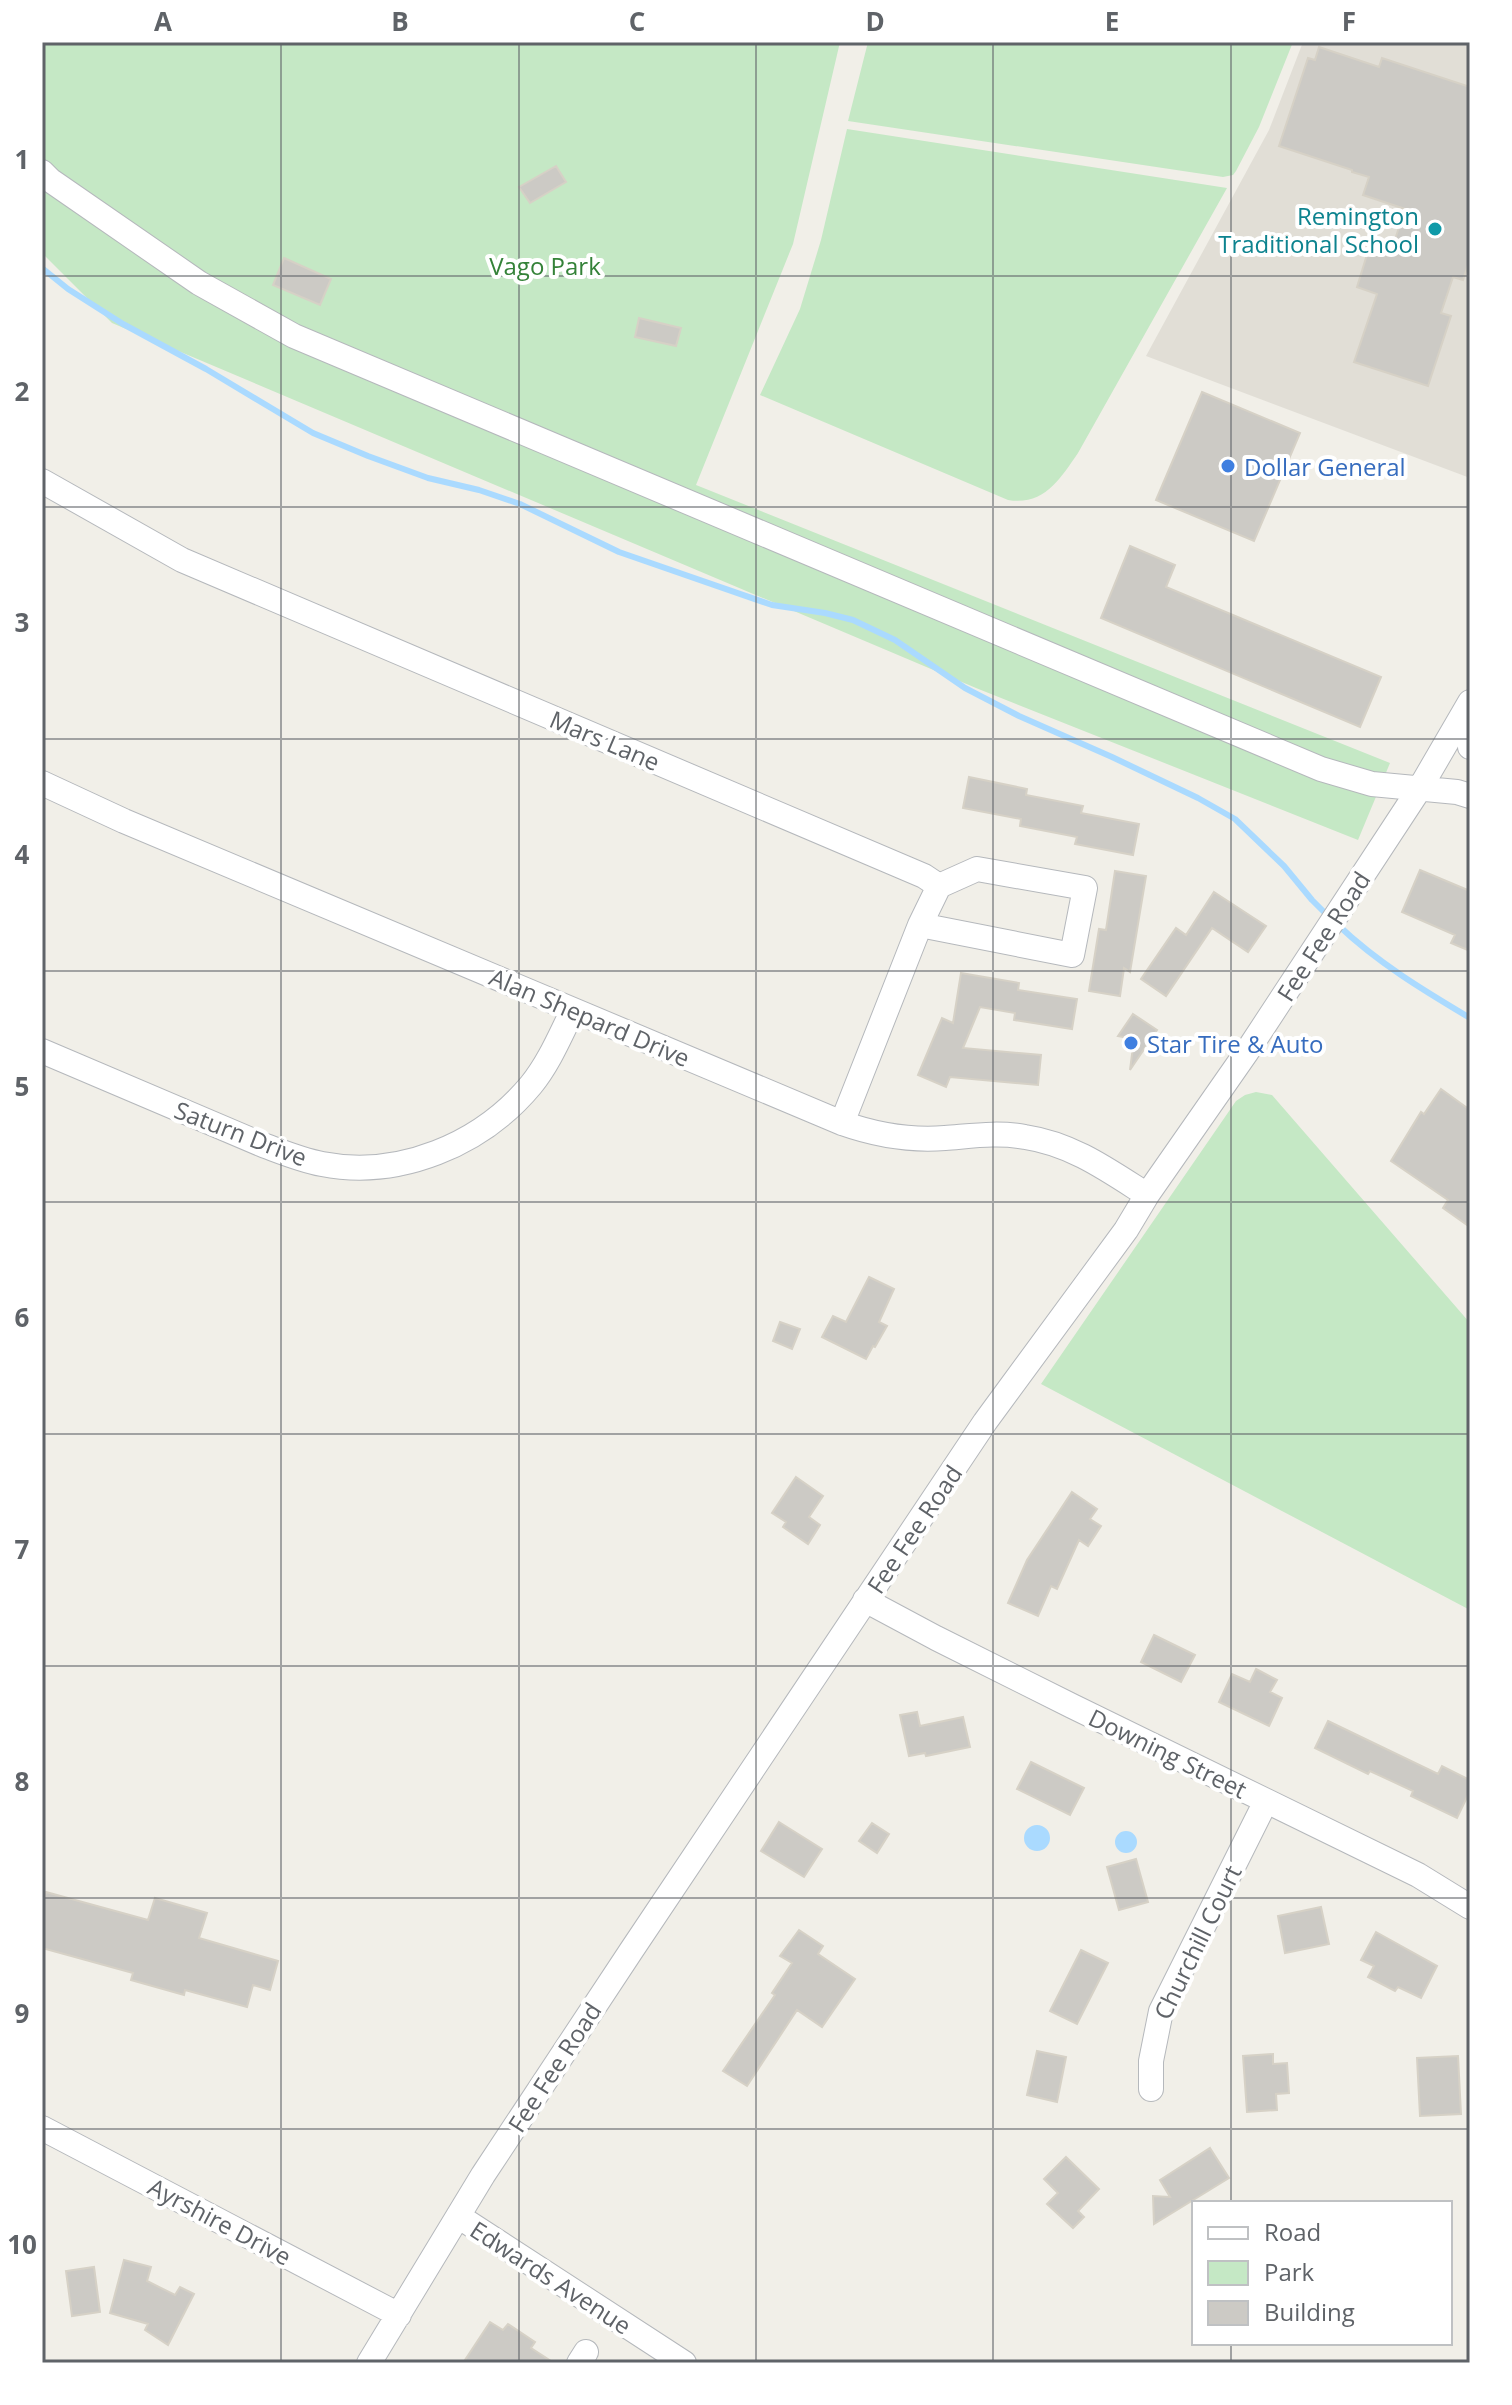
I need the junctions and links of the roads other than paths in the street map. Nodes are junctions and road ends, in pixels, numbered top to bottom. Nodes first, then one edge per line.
1 (42, 172) edge
2 (42, 481) edge
3 (1470, 704) edge
4 (1470, 747) edge
5 (42, 783) edge
6 (1420, 788) junction
7 (1470, 796) edge
8 (939, 886) junction
9 (920, 925) junction
10 (573, 1010) junction
11 (42, 1051) edge
12 (842, 1123) junction
13 (1147, 1195) junction
14 (865, 1600) junction
15 (1266, 1801) junction
16 (1470, 1907) edge
17 (1151, 2089) dead end
18 (42, 2128) edge
19 (458, 2216) junction
20 (399, 2315) junction
21 (369, 2363) edge
22 (684, 2363) edge

1 - 6 street
2 - 8 street, Mars Lane
3 - 4 street
3 - 6 street, Fee Fee Road
5 - 10 street, Alan Shepard Drive
6 - 7 street
6 - 13 street, Fee Fee Road
8 - 9 street
8 - 9 street
9 - 12 street
10 - 11 street, Saturn Drive
10 - 12 street, Alan Shepard Drive
12 - 13 street, Alan Shepard Drive
13 - 14 street, Fee Fee Road
14 - 15 street, Downing Street
14 - 19 street, Fee Fee Road
15 - 16 street, Downing Street
15 - 17 street, Churchill Court
18 - 20 street, Ayrshire Drive
19 - 20 street, Fee Fee Road
19 - 22 street, Edwards Avenue
20 - 21 street, Fee Fee Road

